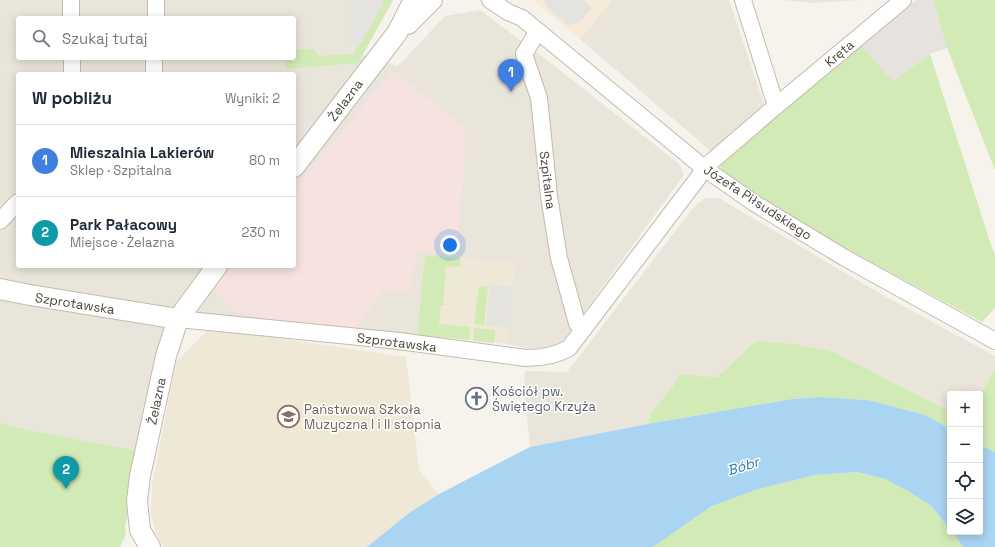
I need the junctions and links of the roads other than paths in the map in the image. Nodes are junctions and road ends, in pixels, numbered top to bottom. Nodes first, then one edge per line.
1 (71, 0) edge
2 (156, 0) edge
3 (414, 0) edge
4 (432, 0) edge
5 (490, 0) edge
6 (508, 0) edge
7 (743, 0) edge
8 (903, 0) edge
9 (71, 16) edge
10 (156, 16) edge
11 (522, 18) junction
12 (538, 31) junction
13 (397, 33) junction
14 (72, 60) edge
15 (154, 60) edge
16 (72, 72) edge
17 (154, 72) edge
18 (776, 106) junction
19 (296, 164) edge
20 (704, 168) junction
21 (16, 204) edge
22 (0, 221) edge
23 (216, 268) edge
24 (0, 289) edge
25 (178, 319) junction
26 (583, 330) junction
27 (995, 341) edge
28 (150, 547) edge

1 - 9 street
2 - 10 street
3 - 13 street
4 - 13 street
5 - 11 street
6 - 11 street
7 - 18 street
8 - 18 street, Kręta
11 - 12 street, Józefa Piłsudskiego
12 - 20 street, Józefa Piłsudskiego
12 - 26 street, Szpitalna
13 - 19 street, Żelazna
14 - 16 street
15 - 17 street
18 - 20 street, Kręta
20 - 26 street, Szprotawska
20 - 27 street, Józefa Piłsudskiego
21 - 22 street
23 - 25 street, Żelazna
24 - 25 street, Szprotawska
25 - 26 street, Szprotawska
25 - 28 street, Żelazna

